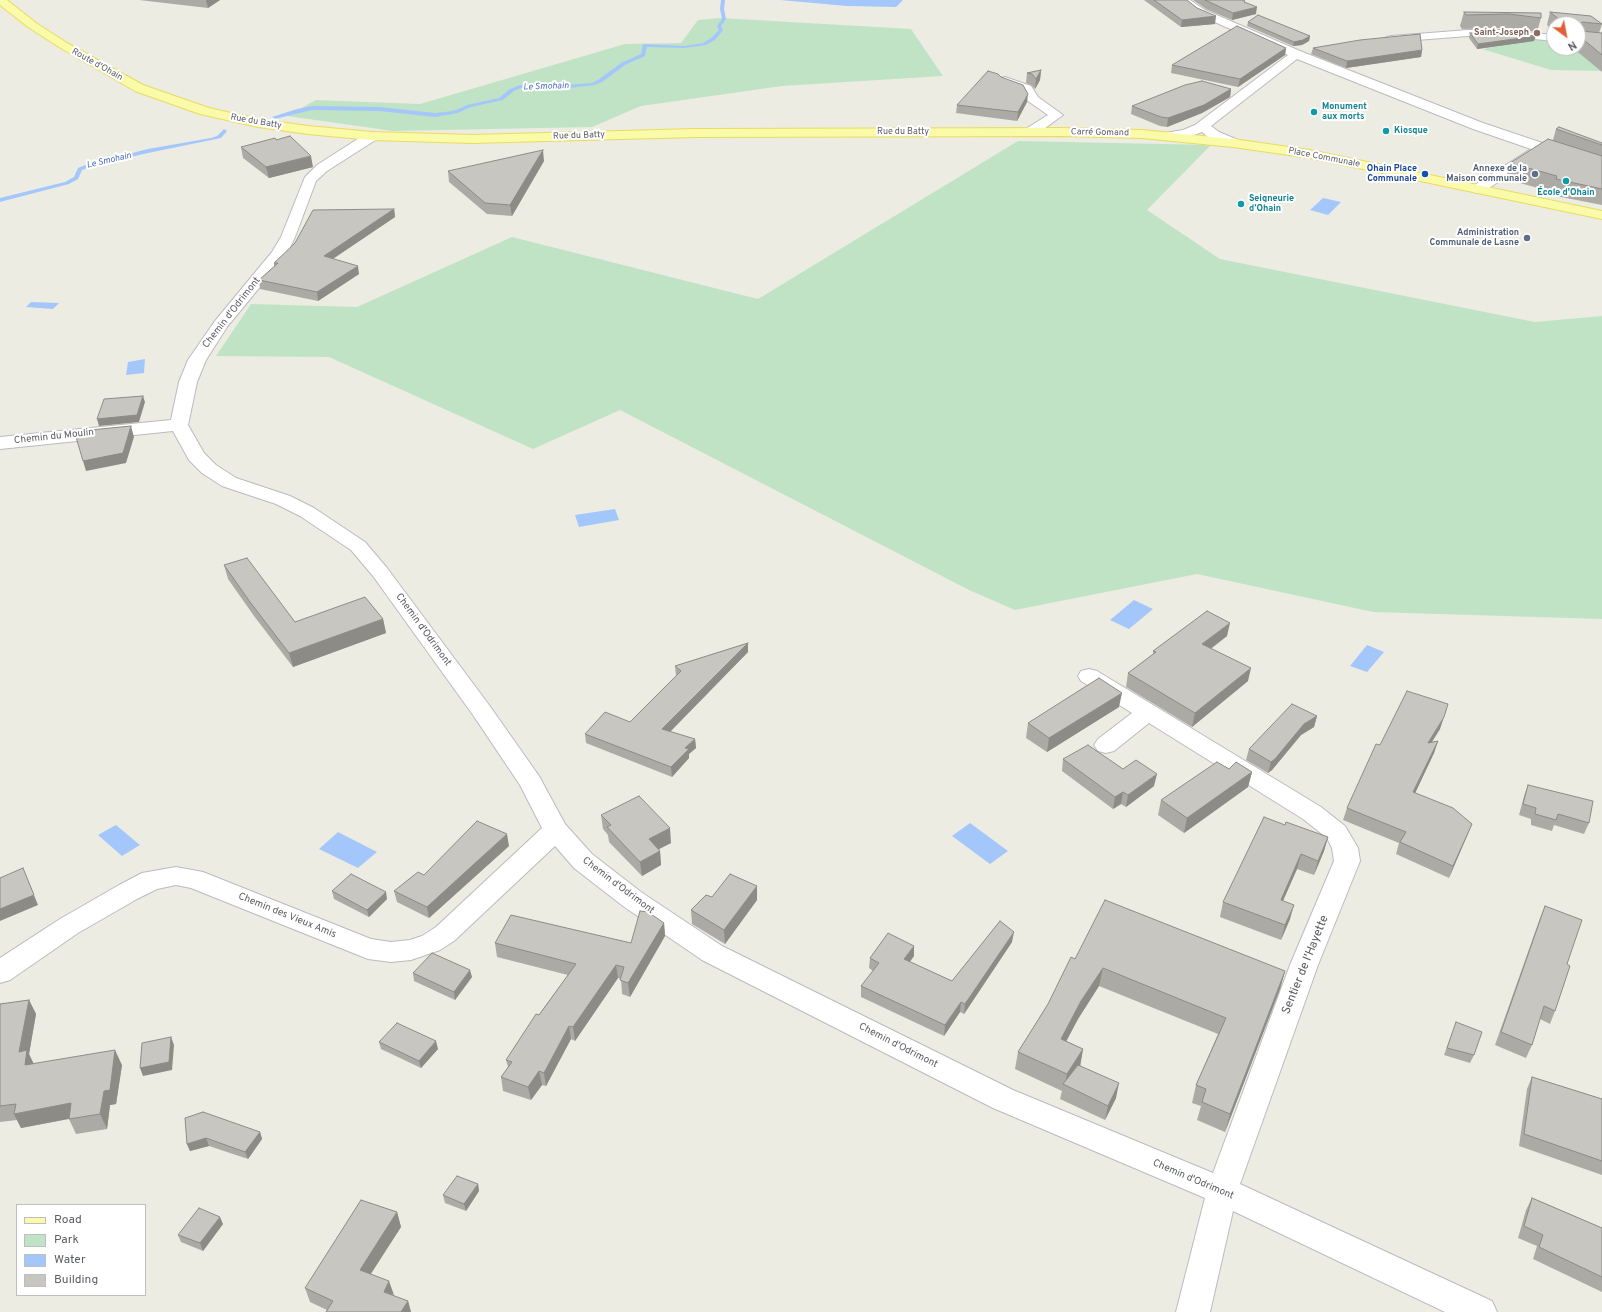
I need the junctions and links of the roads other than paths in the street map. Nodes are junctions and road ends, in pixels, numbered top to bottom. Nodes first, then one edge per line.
1 (0, 0) edge
2 (1192, 2) edge
3 (1546, 37) edge
4 (1380, 40) edge
5 (1310, 49) dead end
6 (1294, 53) junction
7 (1005, 81) edge
8 (205, 111) joint
9 (1203, 126) junction
10 (956, 132) joint
11 (1029, 132) junction
12 (372, 136) junction
13 (1170, 136) junction
14 (1233, 143) junction
15 (1540, 148) junction
16 (1602, 168) edge
17 (1478, 189) junction
18 (1602, 214) edge
19 (179, 425) junction
20 (0, 443) edge
21 (1089, 676) dead end
22 (1149, 712) junction
23 (1106, 745) dead end
24 (556, 830) junction
25 (0, 972) edge
26 (1222, 1191) junction
27 (1193, 1312) edge
28 (1480, 1312) edge

1 - 8 main road, Route d'Ohain
2 - 6 street
3 - 4 street
5 - 6 street
6 - 9 street
6 - 15 street
7 - 11 street
8 - 12 main road, Rue du Batty
9 - 13 street
9 - 14 street, Place Communale
10 - 11 main road, Carré Gomand
10 - 12 main road, Rue du Batty
11 - 13 main road, Carré Gomand
12 - 19 street, Chemin d'Odrimont
13 - 14 main road, Place Communale
14 - 17 main road, Place Communale
15 - 16 street
15 - 17 street
17 - 18 main road, Place Communale
19 - 20 street, Chemin du Moulin
19 - 24 street, Chemin d'Odrimont
21 - 22 street, Sentier de l'Hayette
22 - 23 street
22 - 26 street, Sentier de l'Hayette
24 - 25 street, Chemin des Vieux Amis
24 - 26 street, Chemin d'Odrimont
26 - 27 street, Sentier de l'Hayette
26 - 28 street, Chemin d'Odrimont

